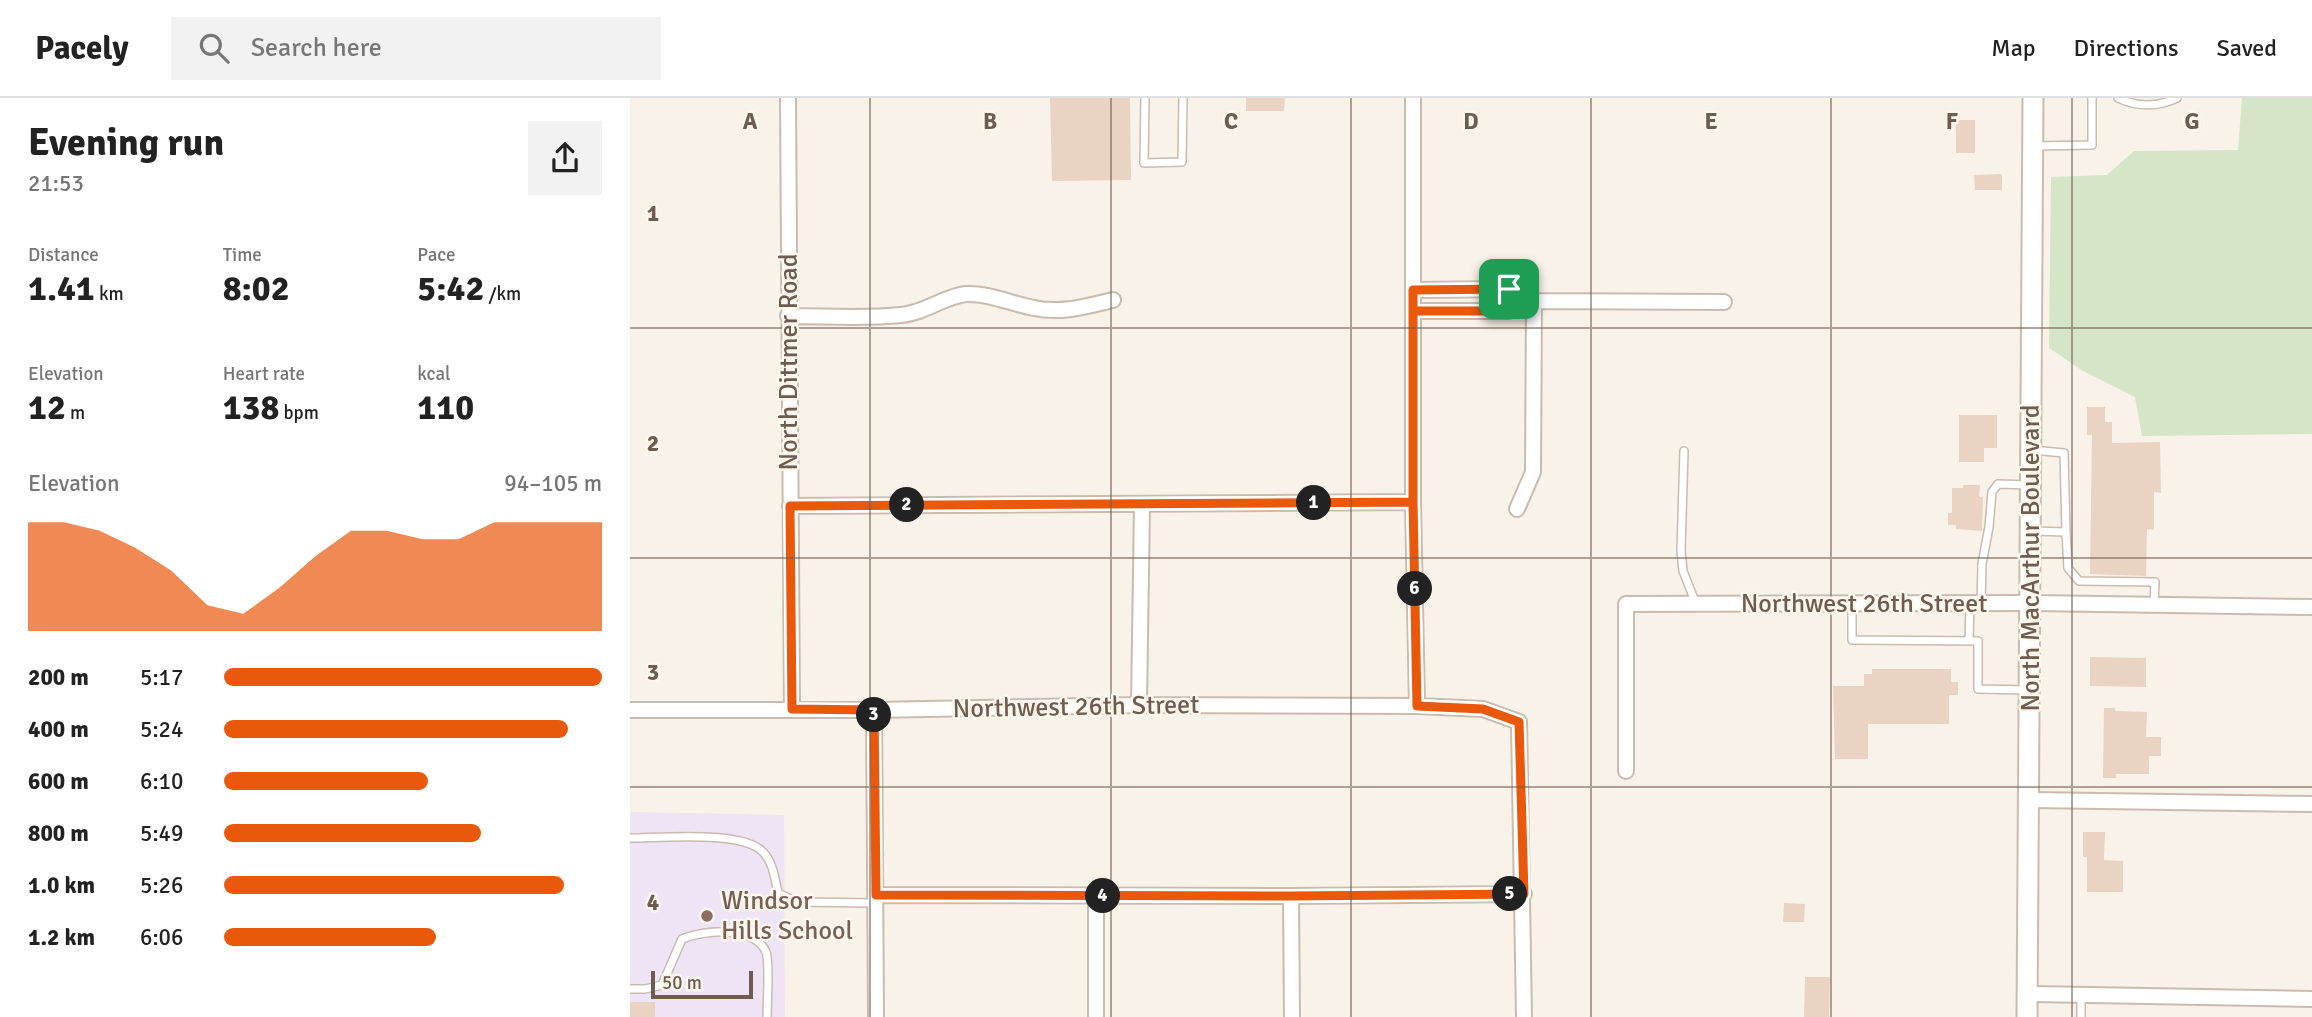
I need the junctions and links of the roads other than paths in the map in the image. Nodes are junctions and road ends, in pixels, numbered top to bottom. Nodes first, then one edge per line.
1 (788, 98) edge
2 (1145, 98) edge
3 (1183, 98) edge
4 (1413, 98) edge
5 (2033, 98) edge
6 (2092, 98) edge
7 (2119, 98) edge
8 (2176, 98) edge
9 (2033, 146) junction
10 (1413, 290) junction
11 (1477, 290) junction
12 (1113, 300) dead end
13 (1534, 301) junction
14 (1724, 302) dead end
15 (1477, 310) junction
16 (1413, 311) junction
17 (788, 316) junction
18 (2031, 450) junction
19 (1684, 451) dead end
20 (2031, 485) junction
21 (1413, 502) junction
22 (1142, 505) junction
23 (790, 506) junction
24 (1517, 509) dead end
25 (2030, 531) junction
26 (2066, 532) junction
27 (1975, 603) junction
28 (2030, 603) junction
29 (1696, 604) junction
30 (1852, 604) junction
31 (2154, 605) junction
32 (2312, 607) edge
33 (1969, 641) junction
34 (2030, 690) junction
35 (1139, 705) junction
36 (1417, 706) junction
37 (792, 709) junction
38 (630, 710) edge
39 (874, 710) junction
40 (1626, 771) dead end
41 (2030, 800) junction
42 (2312, 804) edge
43 (630, 838) edge
44 (1524, 894) junction
45 (1096, 896) junction
46 (1291, 896) junction
47 (876, 899) junction
48 (630, 989) edge
49 (2027, 994) junction
50 (2081, 995) junction
51 (2312, 999) edge
52 (767, 1017) edge
53 (876, 1017) edge
54 (1096, 1017) edge
55 (1292, 1017) edge
56 (1524, 1017) edge
57 (2027, 1017) edge
58 (2081, 1017) edge

1 - 17 street, North Dittmer Road
2 - 3 lane
4 - 10 street
5 - 9 main road, North MacArthur Boulevard
6 - 9 lane
7 - 8 lane
9 - 18 main road, North MacArthur Boulevard
10 - 11 street
10 - 16 street
11 - 13 street
11 - 15 street
12 - 17 street
13 - 14 street
13 - 15 street
13 - 24 street
15 - 16 street
16 - 21 street
17 - 23 street, North Dittmer Road
18 - 20 main road, North MacArthur Boulevard
18 - 26 lane
19 - 29 lane
20 - 25 main road, North MacArthur Boulevard
20 - 27 lane
21 - 22 street
21 - 36 street
22 - 23 street
22 - 35 street
23 - 37 street, North Dittmer Road
25 - 26 lane
25 - 28 main road, North MacArthur Boulevard
26 - 31 lane
27 - 28 street, Northwest 26th Street
27 - 30 street, Northwest 26th Street
27 - 33 lane
28 - 31 street, Northwest 26th Street
28 - 34 main road, North MacArthur Boulevard
29 - 30 street, Northwest 26th Street
29 - 40 street, Northwest 26th Street
30 - 33 lane
31 - 32 street, Northwest 26th Street
33 - 34 lane
34 - 41 main road, North MacArthur Boulevard
35 - 36 street, Northwest 26th Street
35 - 39 street, Northwest 26th Street
36 - 44 street, Northwest 26th Street
37 - 38 street, Northwest 26th Street
37 - 39 street, Northwest 26th Street
39 - 47 street
41 - 42 street
41 - 49 main road, North MacArthur Boulevard
43 - 47 lane
44 - 46 street
44 - 56 street
45 - 46 street
45 - 47 street
45 - 54 street
46 - 55 street
47 - 53 street
48 - 52 lane
49 - 50 street
49 - 57 main road, North MacArthur Boulevard
50 - 51 street
50 - 58 lane

